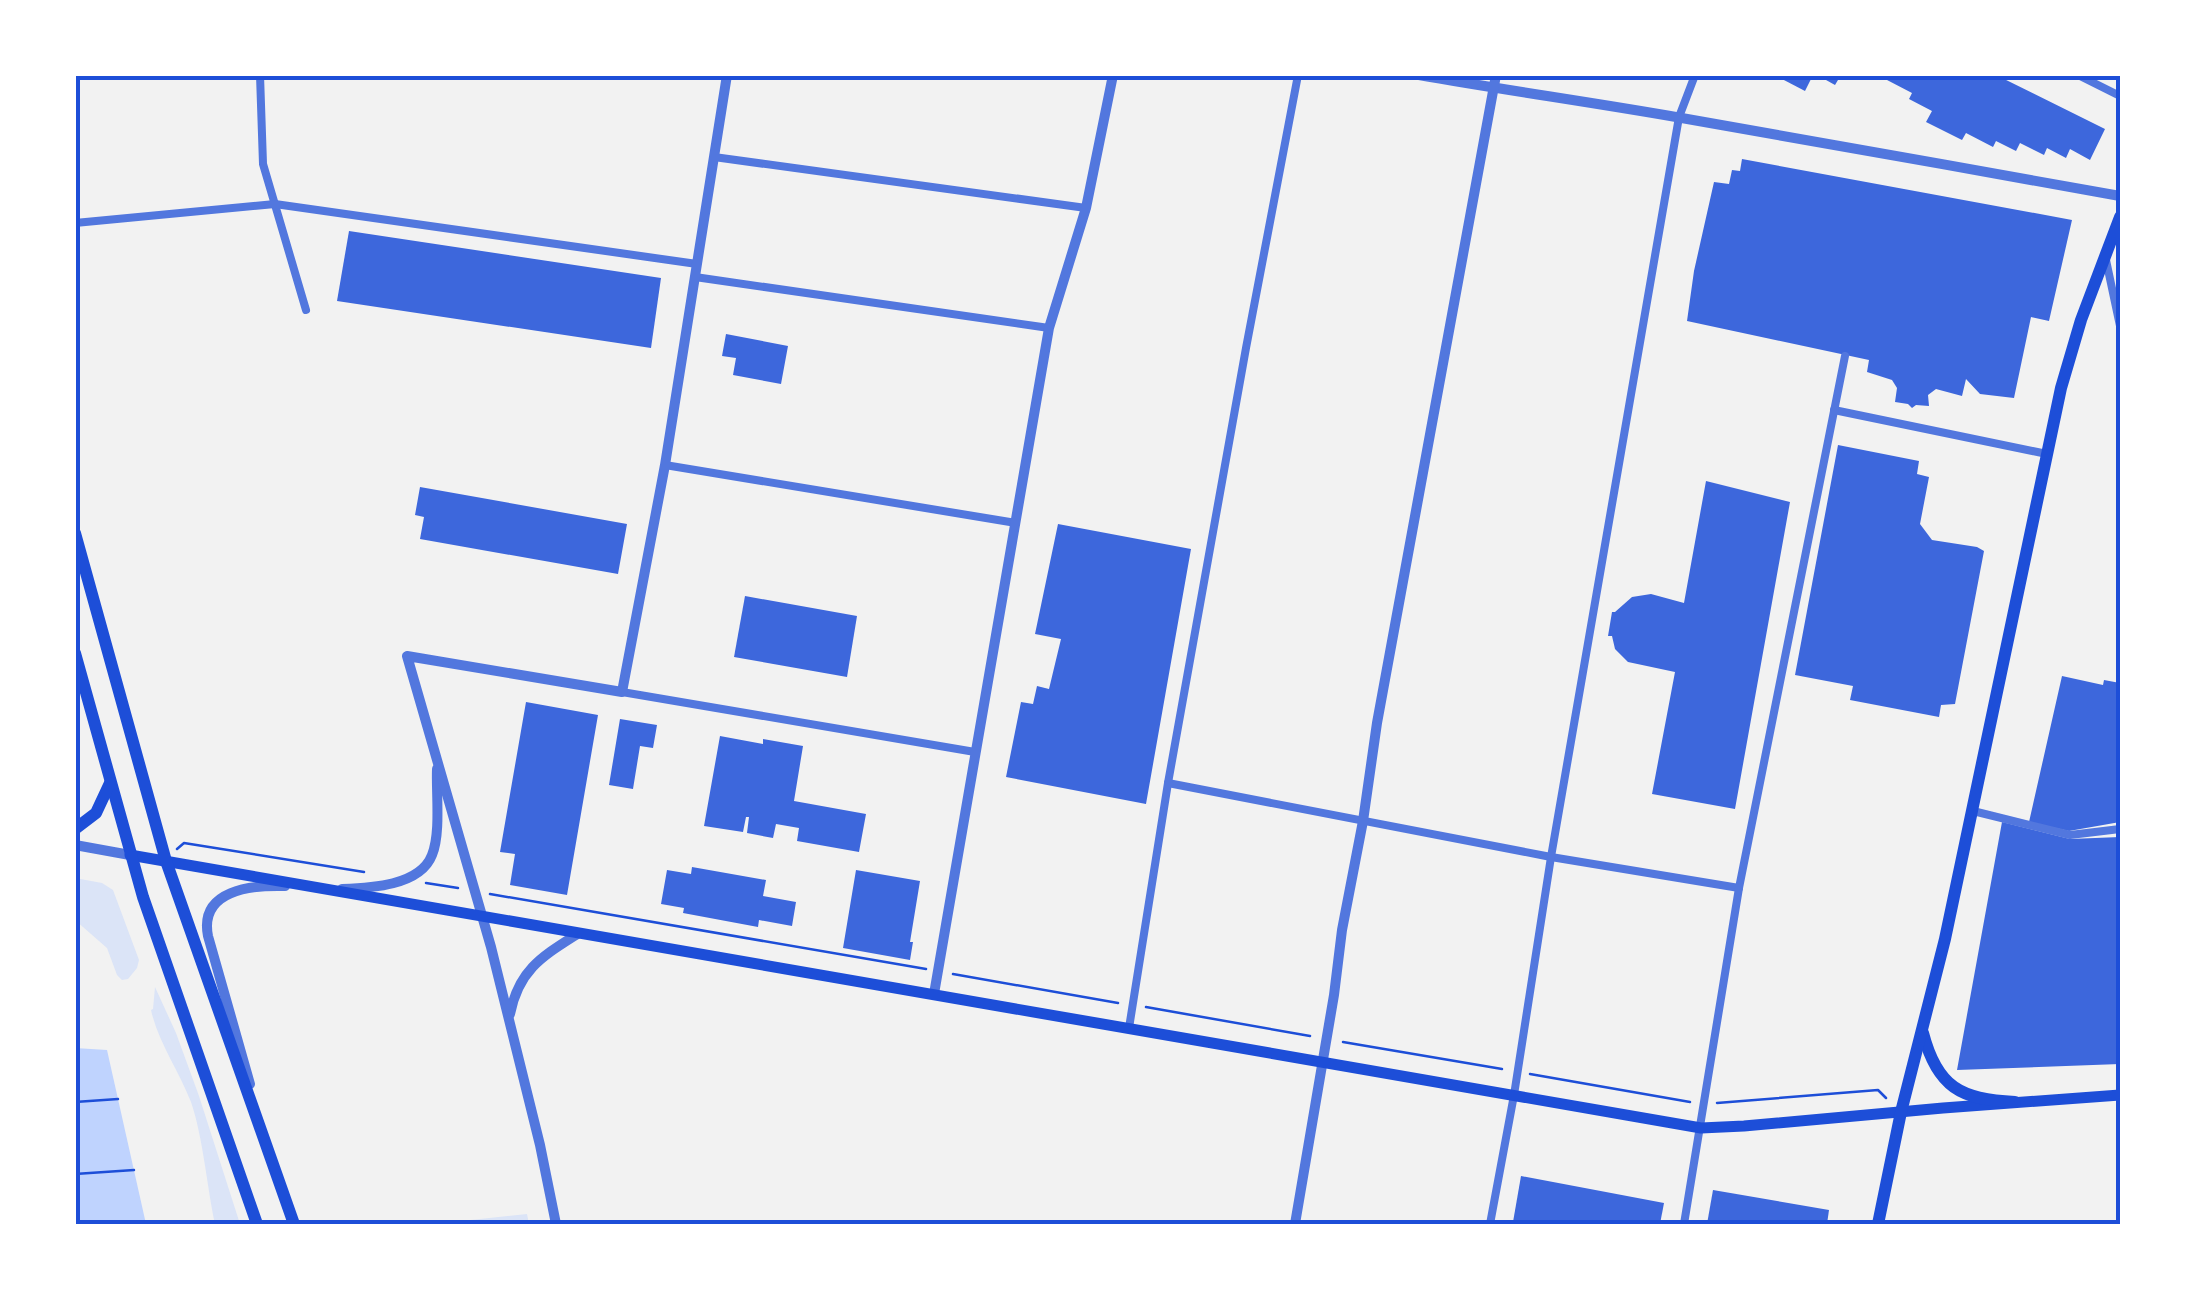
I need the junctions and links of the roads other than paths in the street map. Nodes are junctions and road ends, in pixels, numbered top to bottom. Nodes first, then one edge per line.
1 (260, 75) edge
2 (727, 75) edge
3 (1113, 75) edge
4 (1298, 75) edge
5 (1419, 75) edge
6 (1496, 75) edge
7 (1696, 75) edge
8 (2078, 75) edge
9 (1494, 89) junction
10 (2120, 96) edge
11 (1679, 117) junction
12 (714, 157) junction
13 (2120, 196) edge
14 (275, 204) junction
15 (1086, 208) junction
16 (2120, 216) edge
17 (75, 224) edge
18 (2105, 256) junction
19 (697, 264) junction
20 (695, 277) junction
21 (306, 310) dead end
22 (2120, 326) edge
23 (1049, 328) junction
24 (1845, 356) dead end
25 (1834, 410) junction
26 (2047, 454) junction
27 (665, 465) junction
28 (1016, 523) junction
29 (75, 533) edge
30 (75, 653) edge
31 (622, 692) junction
32 (976, 752) junction
33 (437, 758) junction
34 (110, 783) junction
35 (1168, 783) junction
36 (1972, 810) junction
37 (1363, 821) junction
38 (75, 829) edge
39 (2120, 830) edge
40 (75, 845) edge
41 (130, 855) junction
42 (1551, 856) junction
43 (166, 861) junction
44 (316, 887) junction
45 (1739, 888) junction
46 (483, 916) junction
47 (578, 932) junction
48 (934, 994) junction
49 (510, 1020) junction
50 (1129, 1028) junction
51 (1922, 1030) junction
52 (1322, 1062) junction
53 (1514, 1095) junction
54 (2120, 1095) edge
55 (2016, 1102) junction
56 (1901, 1112) junction
57 (1701, 1128) junction
58 (263, 1135) junction
59 (256, 1224) edge
60 (294, 1224) edge
61 (556, 1224) edge
62 (1295, 1224) edge
63 (1490, 1224) edge
64 (1684, 1224) edge
65 (1878, 1224) edge

1 - 14 street
2 - 12 street
3 - 15 street
4 - 35 street
5 - 9 street
6 - 9 street
7 - 11 street
8 - 10 street
9 - 11 street
9 - 37 street
11 - 13 street
11 - 42 street
12 - 15 street
12 - 19 street
14 - 17 street
14 - 19 street
14 - 21 street
15 - 23 street
16 - 18 main road
18 - 22 street
18 - 26 main road
19 - 20 street
20 - 23 street
20 - 27 street
23 - 28 street
24 - 25 street
25 - 26 street
25 - 45 street
26 - 36 main road
27 - 28 street
27 - 31 street
28 - 32 street
29 - 43 main road
30 - 34 main road
31 - 32 street
31 - 33 street
32 - 48 street
33 - 44 street
33 - 46 street
34 - 38 main road
34 - 41 main road
35 - 37 street
35 - 50 street
36 - 39 street
36 - 51 main road
37 - 42 street
37 - 52 street
40 - 41 street
41 - 43 main road
41 - 59 main road
42 - 45 street
42 - 53 street
43 - 44 main road
43 - 58 main road
44 - 46 main road
44 - 58 street
45 - 57 street
46 - 47 main road
46 - 49 street
47 - 48 main road
47 - 49 street
48 - 50 main road
49 - 61 street
50 - 52 main road
51 - 55 main road
51 - 56 main road
52 - 53 main road
52 - 62 street
53 - 57 main road
53 - 63 street
54 - 55 main road
55 - 56 main road
56 - 57 main road
56 - 65 main road
57 - 64 street
58 - 60 main road

